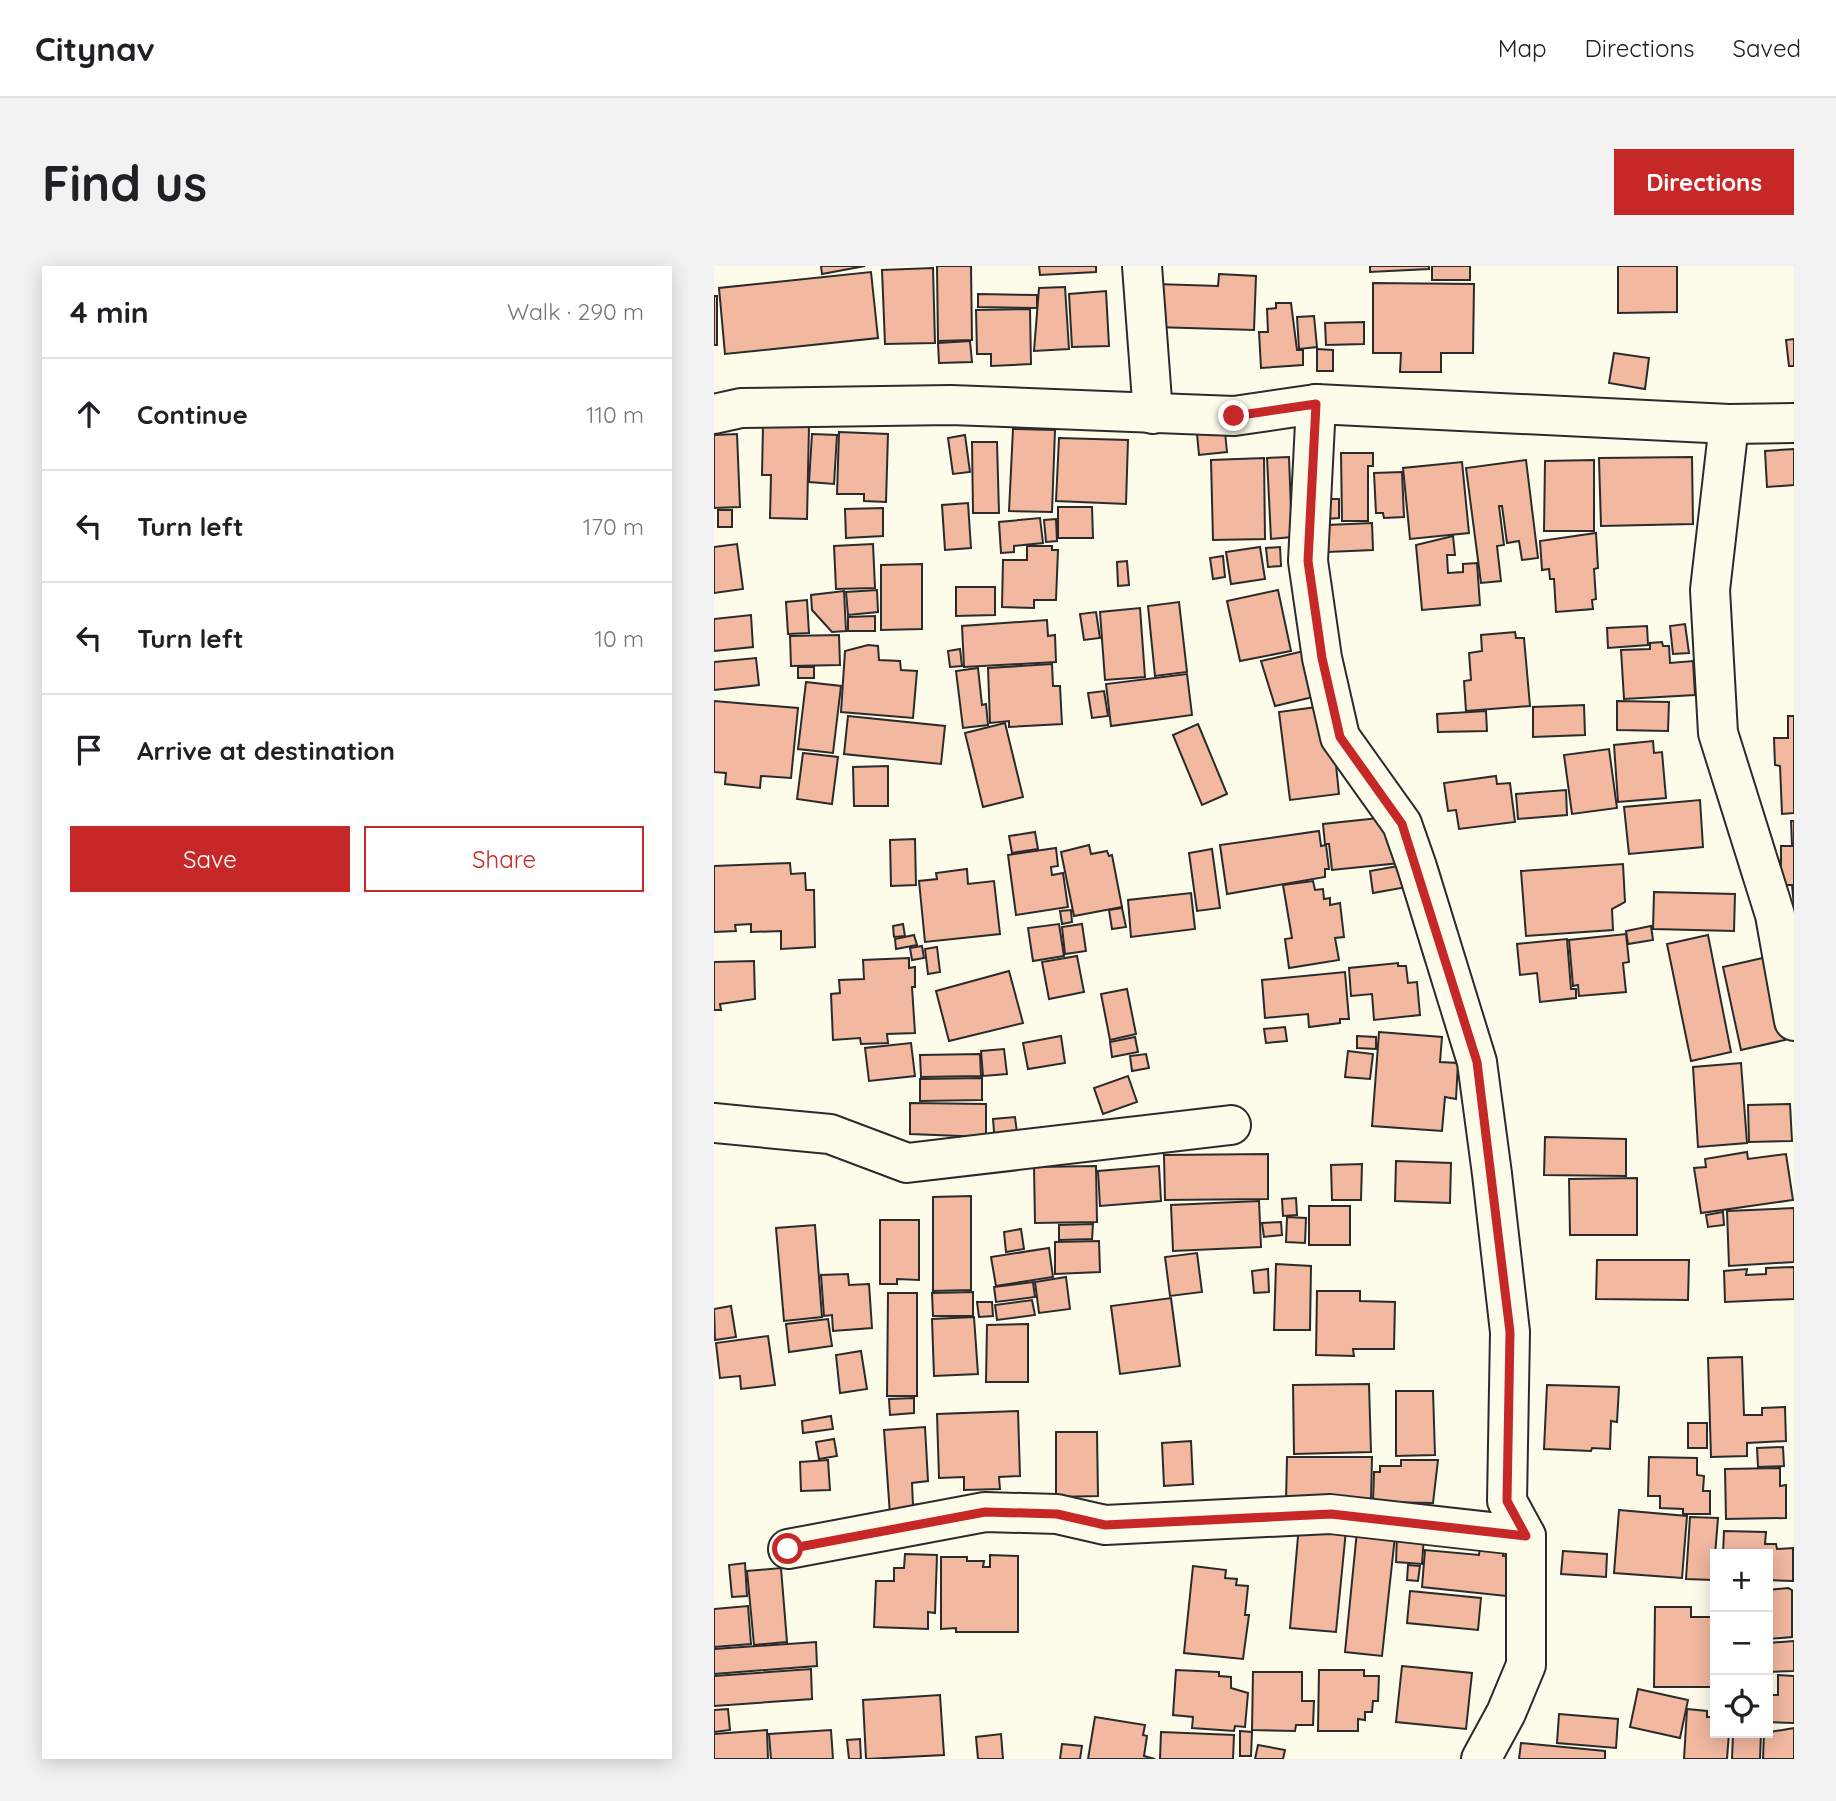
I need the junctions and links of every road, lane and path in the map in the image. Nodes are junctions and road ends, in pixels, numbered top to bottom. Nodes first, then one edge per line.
1 (1142, 266) edge
2 (1316, 404) junction
3 (714, 414) edge
4 (1153, 414) junction
5 (1794, 423) edge
6 (1729, 424) junction
7 (1794, 1021) edge
8 (714, 1123) edge
9 (1231, 1125) dead end
10 (1526, 1536) junction
11 (788, 1549) dead end
12 (1480, 1759) edge

1 - 4 street
2 - 4 street
2 - 6 street
2 - 10 street
3 - 4 street
5 - 6 street
6 - 7 street
8 - 9 street
10 - 11 street
10 - 12 street

